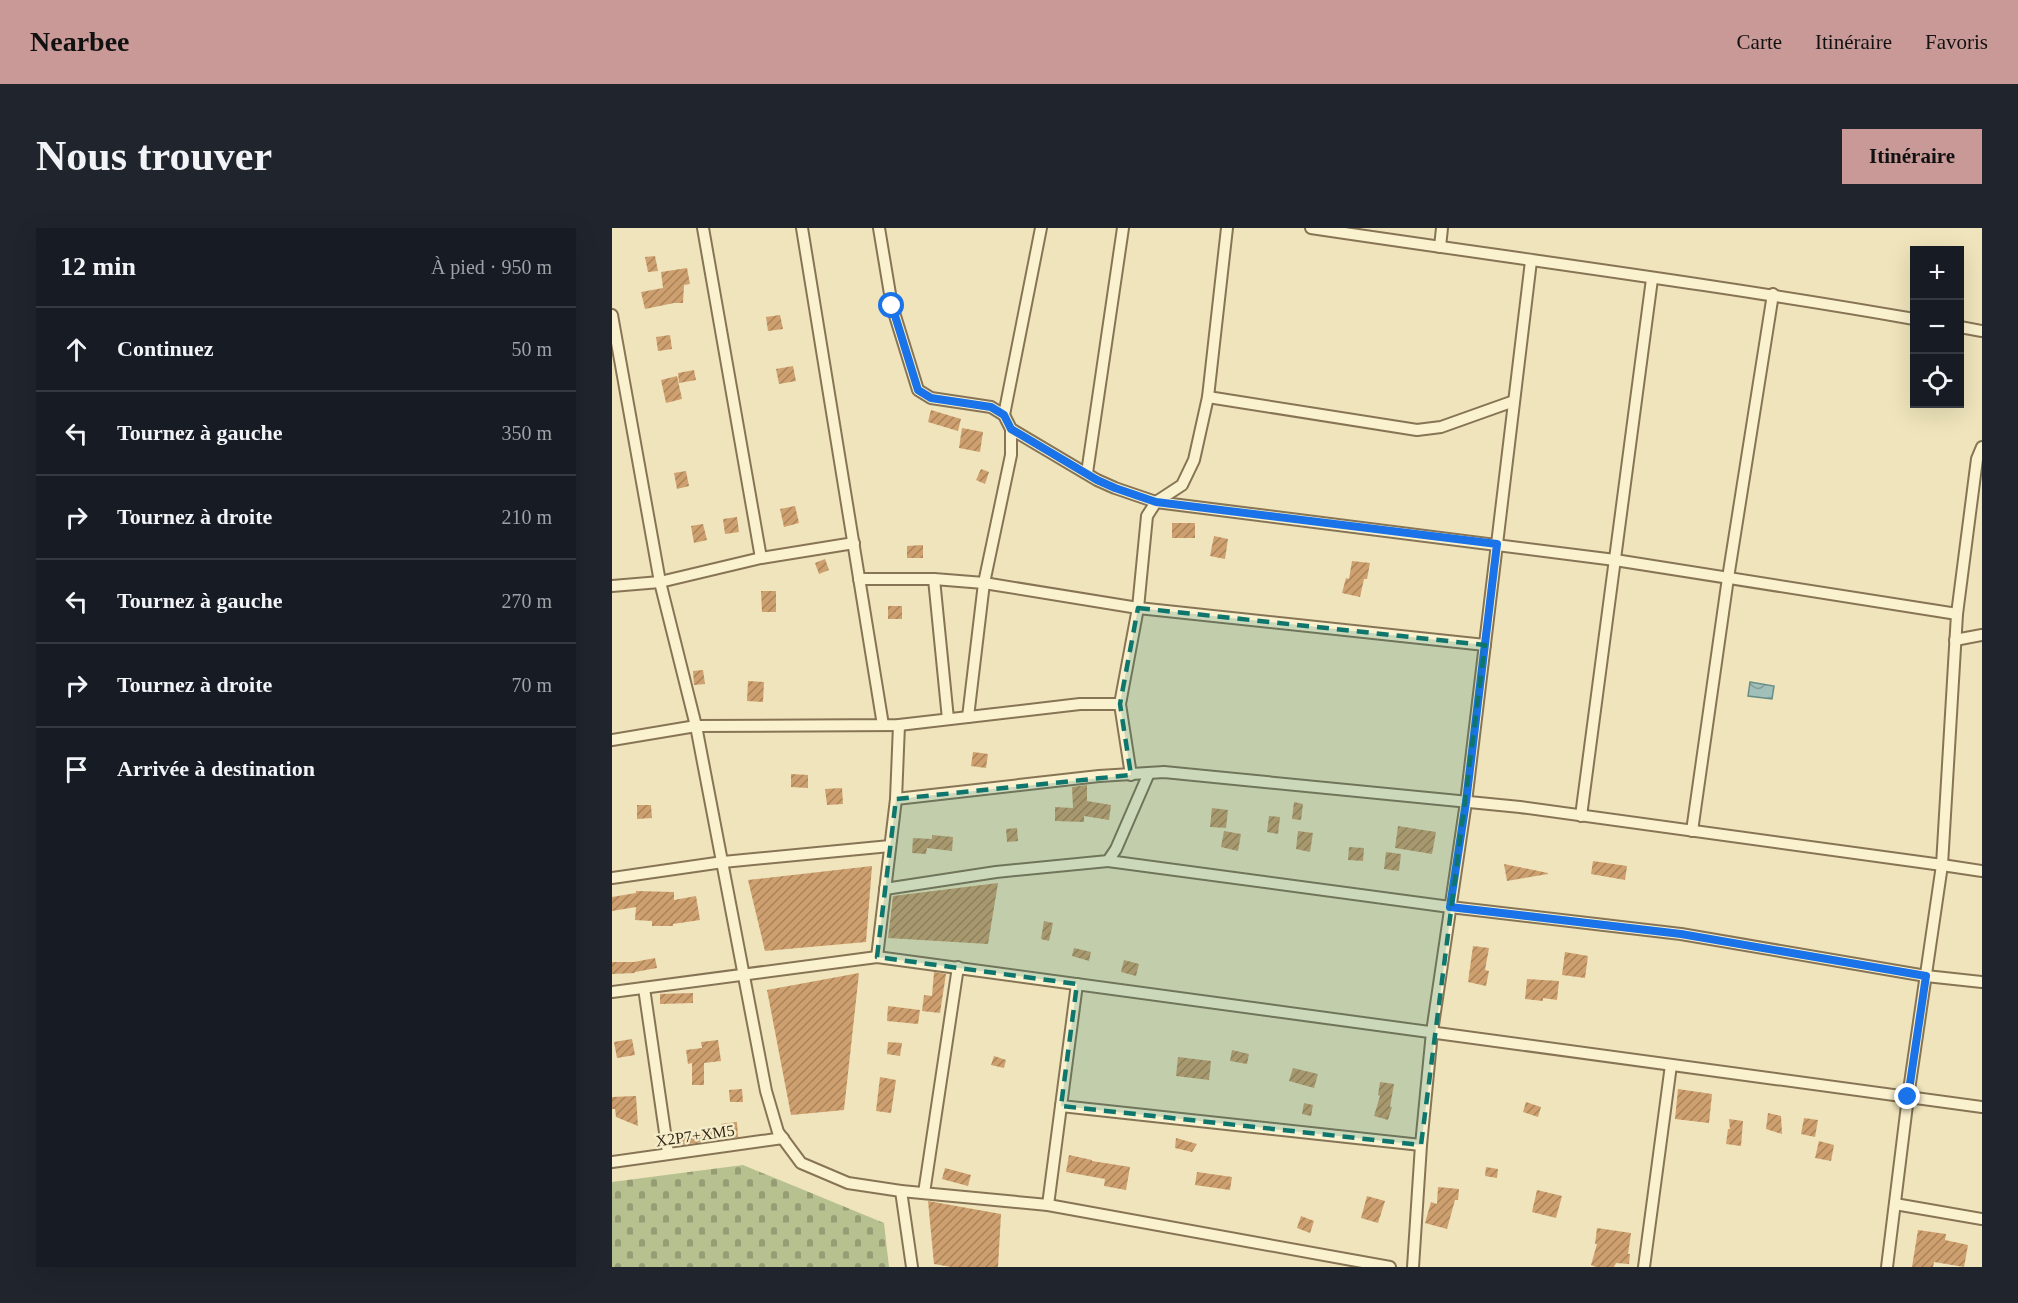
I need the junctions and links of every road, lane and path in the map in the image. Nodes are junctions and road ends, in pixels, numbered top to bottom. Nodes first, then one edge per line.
1 (703, 228) edge
2 (802, 228) edge
3 (879, 228) edge
4 (1041, 228) edge
5 (1123, 228) edge
6 (1227, 228) edge
7 (1311, 228) edge
8 (1442, 228) edge
9 (1440, 247) junction
10 (1531, 261) junction
11 (1652, 279) junction
12 (1773, 294) junction
13 (612, 315) edge
14 (1910, 318) edge
15 (1964, 328) edge
16 (1982, 331) edge
17 (615, 347) edge
18 (1208, 397) junction
19 (1514, 401) junction
20 (1004, 415) junction
21 (1011, 429) junction
22 (1982, 447) edge
23 (1087, 473) junction
24 (1156, 502) junction
25 (854, 543) junction
26 (1497, 544) junction
27 (761, 558) junction
28 (1615, 560) junction
29 (1728, 578) junction
30 (859, 579) junction
31 (934, 579) junction
32 (660, 582) junction
33 (984, 583) junction
34 (612, 586) edge
35 (1138, 608) junction
36 (1957, 614) junction
37 (1982, 635) edge
38 (1955, 640) junction
39 (1485, 645) junction
40 (1120, 704) junction
41 (968, 717) junction
42 (948, 719) junction
43 (883, 725) junction
44 (899, 725) junction
45 (696, 726) junction
46 (612, 740) edge
47 (1149, 773) junction
48 (1131, 775) junction
49 (896, 800) junction
50 (1466, 802) junction
51 (1581, 816) junction
52 (1692, 831) junction
53 (890, 846) junction
54 (1108, 861) junction
55 (723, 862) junction
56 (1942, 865) junction
57 (1982, 871) edge
58 (612, 878) edge
59 (885, 889) junction
60 (1450, 907) junction
61 (878, 957) junction
62 (958, 968) junction
63 (745, 974) junction
64 (1926, 976) junction
65 (1982, 982) edge
66 (1077, 984) junction
67 (644, 988) junction
68 (612, 992) edge
69 (1432, 1032) junction
70 (1671, 1065) junction
71 (1908, 1097) junction
72 (1061, 1106) junction
73 (1982, 1107) edge
74 (783, 1138) junction
75 (1421, 1145) junction
76 (668, 1153) junction
77 (612, 1162) edge
78 (901, 1191) junction
79 (924, 1193) junction
80 (1895, 1204) junction
81 (1047, 1205) junction
82 (1982, 1219) edge
83 (912, 1267) edge
84 (1390, 1267) edge
85 (1413, 1267) edge
86 (1644, 1267) edge
87 (1887, 1267) edge

1 - 27 street
2 - 25 street
3 - 20 street
4 - 20 street
5 - 23 street
6 - 18 street
7 - 9 street
8 - 9 street
9 - 10 street
10 - 11 street
10 - 19 street
11 - 12 street
11 - 28 street
12 - 14 street
12 - 29 street
13 - 17 street
15 - 16 street
17 - 32 street
18 - 19 street
18 - 24 street
19 - 26 street
20 - 21 street
21 - 23 street
21 - 33 street
22 - 36 street
23 - 24 street
24 - 26 street
24 - 35 street
25 - 27 street
25 - 30 street
26 - 28 street
26 - 39 street
27 - 32 street
28 - 29 street
28 - 51 street
29 - 36 street
29 - 52 street
30 - 31 street
30 - 43 street
31 - 33 street
31 - 42 street
32 - 34 street
32 - 45 street
33 - 35 street
33 - 41 street
35 - 39 street
35 - 40 street
36 - 38 street
37 - 38 street
38 - 56 street
39 - 50 street
40 - 41 street
40 - 48 street
41 - 42 street
42 - 44 street
43 - 44 street
43 - 45 street
44 - 49 street
45 - 46 street
45 - 55 street
47 - 48 street
47 - 50 street
47 - 54 street
48 - 49 street
49 - 53 street
50 - 51 street
50 - 60 street
51 - 52 street
52 - 56 street
53 - 55 street
53 - 59 street
54 - 59 street
54 - 60 street
55 - 58 street
55 - 63 street
56 - 57 street
56 - 64 street
59 - 61 street
60 - 64 street
60 - 69 street
61 - 62 street
61 - 63 street
62 - 66 street
62 - 79 street
63 - 67 street
63 - 74 street
64 - 65 street
64 - 71 street
66 - 69 street
66 - 72 street
67 - 68 street
67 - 76 street
69 - 70 street
69 - 75 street
70 - 71 street
70 - 86 street
71 - 73 street
71 - 80 street
72 - 75 street
72 - 81 street
74 - 76 street, X2P7+XM5
74 - 78 street
75 - 85 street
76 - 77 street, X2P7+XM5
78 - 79 street
78 - 83 street
79 - 81 street
80 - 82 street
80 - 87 street
81 - 84 street

